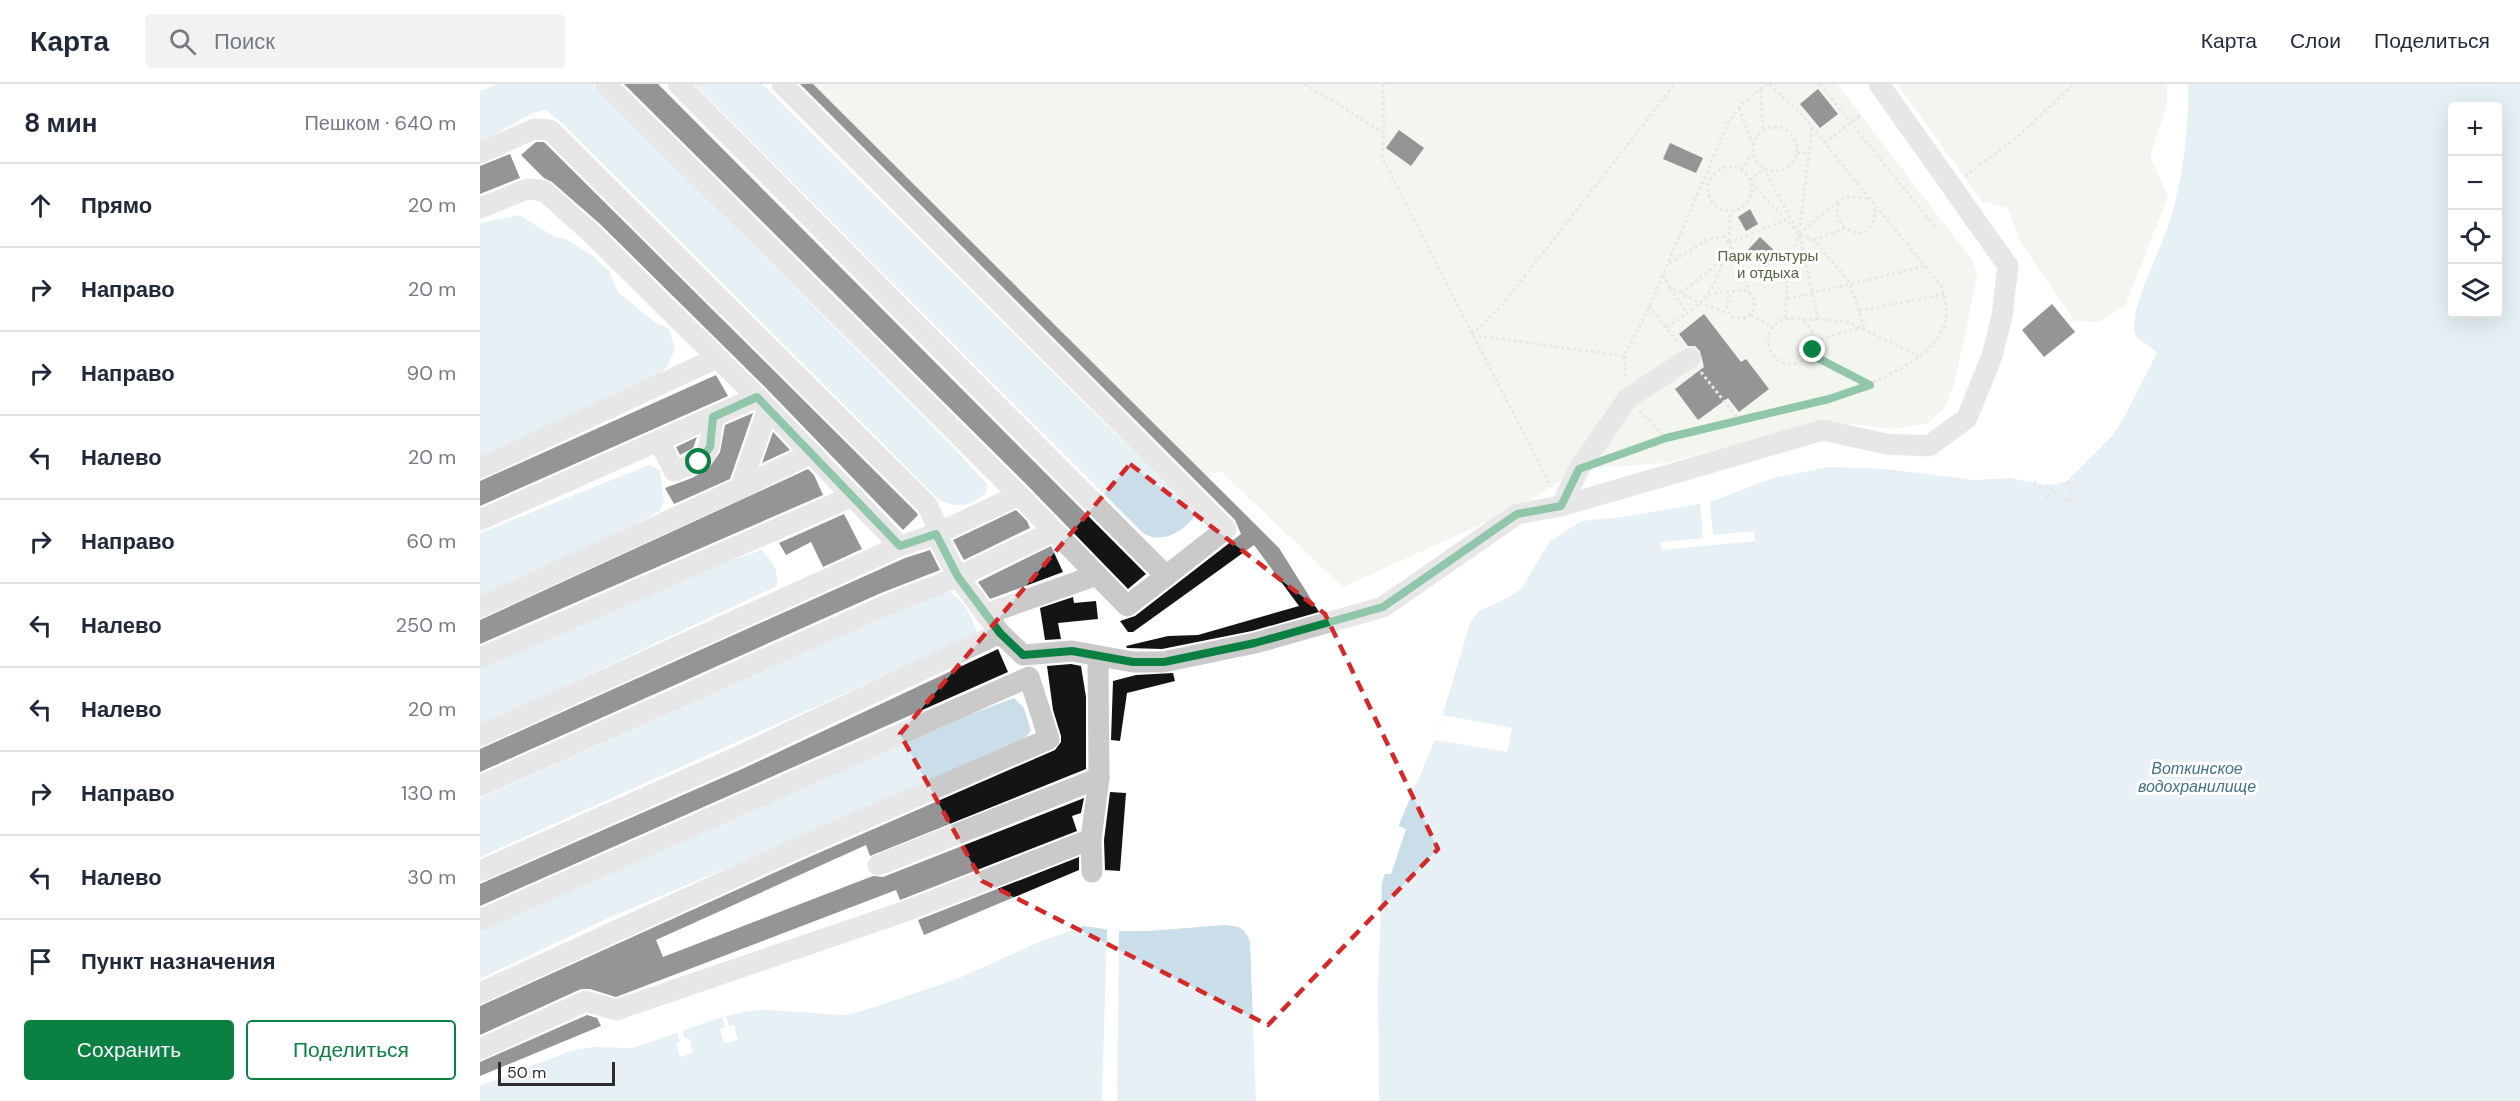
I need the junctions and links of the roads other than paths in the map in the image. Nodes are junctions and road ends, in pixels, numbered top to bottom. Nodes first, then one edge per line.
1 (606, 84) edge
2 (678, 84) edge
3 (782, 84) edge
4 (1879, 84) edge
5 (480, 153) edge
6 (480, 208) edge
7 (717, 358) junction
8 (1690, 358) dead end
9 (762, 403) junction
10 (713, 417) junction
11 (659, 441) junction
12 (812, 453) junction
13 (480, 468) edge
14 (740, 488) junction
15 (1019, 495) junction
16 (853, 496) junction
17 (1561, 506) junction
18 (480, 520) edge
19 (1054, 531) junction
20 (936, 534) junction
21 (900, 546) junction
22 (1097, 575) junction
23 (1166, 576) junction
24 (958, 577) junction
25 (480, 607) edge
26 (986, 614) junction
27 (1000, 633) junction
28 (1023, 655) junction
29 (1098, 656) junction
30 (480, 658) edge
31 (1029, 677) junction
32 (480, 736) edge
33 (1099, 778) junction
34 (480, 786) edge
35 (1091, 839) junction
36 (878, 865) dead end
37 (480, 871) edge
38 (1092, 872) dead end
39 (480, 920) edge
40 (480, 993) edge
41 (480, 1049) edge

1 - 15 lane
2 - 23 lane
3 - 23 lane
4 - 17 lane
5 - 20 lane
6 - 7 lane
7 - 9 lane
7 - 13 lane
8 - 17 lane
9 - 10 lane
9 - 12 lane
9 - 14 lane
10 - 11 lane
10 - 11 lane
11 - 18 lane
12 - 14 lane
12 - 16 lane
14 - 25 lane
15 - 19 lane
15 - 20 lane
16 - 21 lane
16 - 30 lane
17 - 29 lane
19 - 22 lane
19 - 24 lane
20 - 21 lane
20 - 24 lane
21 - 32 lane
22 - 23 lane
22 - 26 lane
24 - 26 lane
24 - 34 lane
26 - 27 lane
27 - 28 lane
27 - 37 lane
28 - 29 lane
28 - 31 lane
29 - 33 lane
31 - 39 lane
31 - 40 lane
33 - 35 lane
33 - 36 lane
35 - 38 lane
35 - 41 lane

